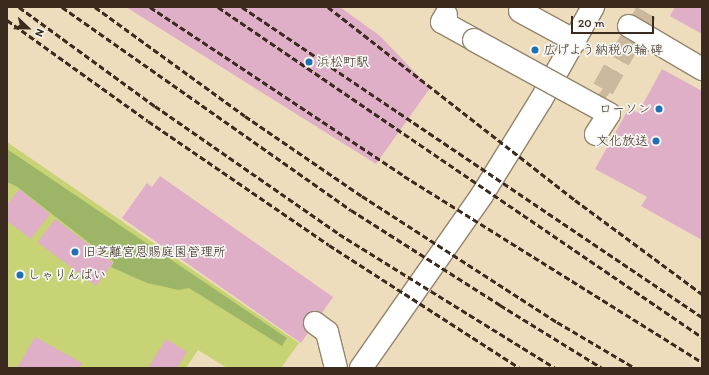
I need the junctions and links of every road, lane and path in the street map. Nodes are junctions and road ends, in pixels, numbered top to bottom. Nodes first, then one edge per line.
1 (593, 7) edge
2 (520, 11) dead end
3 (446, 15) dead end
4 (629, 26) dead end
5 (575, 41) junction
6 (702, 69) edge
7 (596, 134) dead end
8 (315, 324) dead end
9 (367, 367) edge
10 (336, 368) edge

1 - 5 street
2 - 5 street
3 - 7 street, bridge
4 - 6 street
5 - 9 street
8 - 10 street

